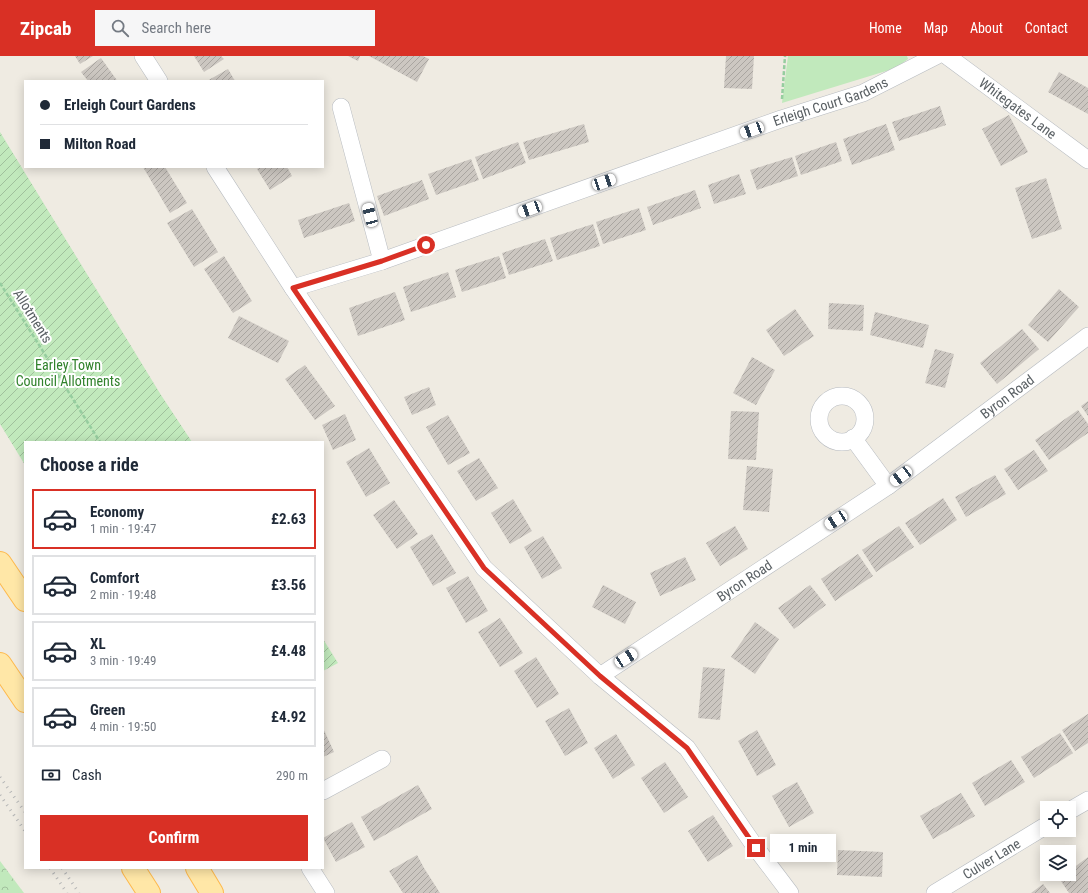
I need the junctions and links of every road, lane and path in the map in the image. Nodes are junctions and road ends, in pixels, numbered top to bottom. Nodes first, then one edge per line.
1 (143, 56) edge
2 (784, 56) edge
3 (936, 56) edge
4 (947, 56) edge
5 (159, 80) edge
6 (340, 107) dead end
7 (781, 119) junction
8 (1088, 160) edge
9 (216, 168) edge
10 (382, 261) junction
11 (0, 283) edge
12 (293, 288) junction
13 (1088, 336) edge
14 (853, 438) dead end
15 (99, 441) edge
16 (888, 486) junction
17 (0, 552) edge
18 (0, 563) edge
19 (21, 593) edge
20 (0, 664) edge
21 (600, 676) junction
22 (24, 700) edge
23 (382, 759) dead end
24 (324, 790) edge
25 (1088, 800) edge
26 (1076, 807) edge
27 (1040, 829) edge
28 (134, 869) edge
29 (198, 869) edge
30 (311, 869) edge
31 (149, 893) edge
32 (212, 893) edge
33 (326, 893) edge
34 (790, 893) edge
35 (935, 893) edge

1 - 5 street
2 - 7 path
3 - 7 street, Erleigh Court Gardens
4 - 8 street, Whitegates Lane
6 - 10 street
7 - 10 street, Erleigh Court Gardens
9 - 12 street
10 - 12 street, Erleigh Court Gardens
11 - 15 path, Allotments
12 - 21 street
13 - 16 street, Byron Road
14 - 16 street
16 - 21 street, Byron Road
17 - 19 main road
18 - 19 main road
20 - 22 main road
21 - 34 street
23 - 24 street
25 - 26 street
27 - 35 street, Culver Lane
28 - 31 main road
29 - 32 main road
30 - 33 street

